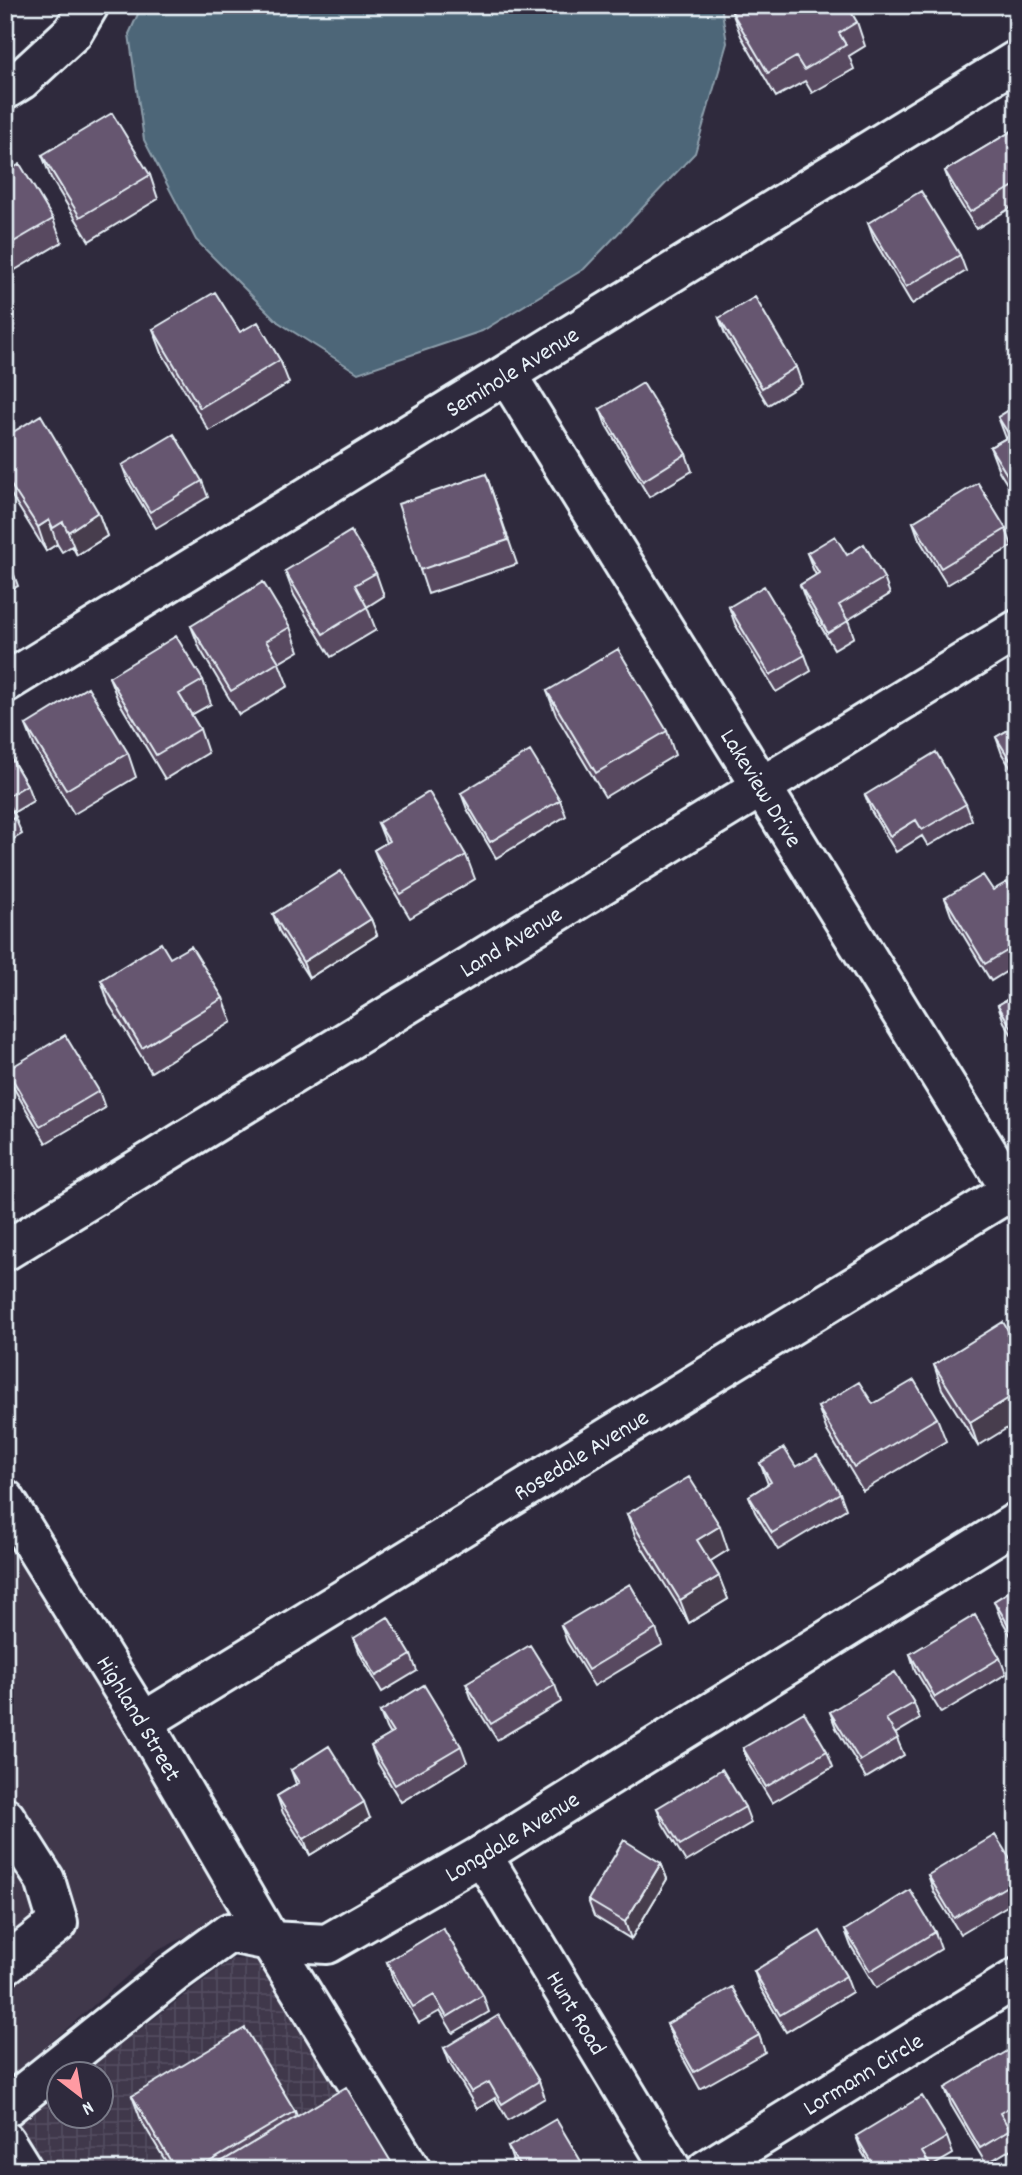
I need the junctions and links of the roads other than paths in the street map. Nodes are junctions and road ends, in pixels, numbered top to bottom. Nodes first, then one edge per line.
1 (89, 5) edge
2 (1017, 60) edge
3 (5, 90) edge
4 (507, 375) junction
5 (1017, 630) edge
6 (5, 683) edge
7 (761, 787) junction
8 (1015, 1192) edge
9 (5, 1251) edge
10 (5, 1499) edge
11 (1017, 1522) edge
12 (143, 1722) junction
13 (5, 1817) edge
14 (482, 1855) junction
15 (270, 1941) junction
16 (5, 1965) edge
17 (1017, 1978) edge
18 (5, 2108) edge
19 (5, 2141) edge
20 (23, 2170) edge
21 (411, 2170) edge
22 (672, 2170) edge
23 (706, 2170) edge

1 - 3 street
2 - 4 street, Seminole Avenue
4 - 6 street, Seminole Avenue
4 - 7 street, Lakeview Drive
5 - 7 street, Land Avenue
7 - 8 street, Lakeview Drive
7 - 9 street, Land Avenue
8 - 12 street, Rosedale Avenue
10 - 12 street, Highland Street
11 - 14 street, Longdale Avenue
12 - 15 street, Highland Street
13 - 16 street
14 - 15 street, Longdale Avenue
14 - 22 street, Hunt Road
15 - 18 street, Longdale Avenue
15 - 21 street, Highland Street
17 - 23 street, Lormann Circle
19 - 20 street

